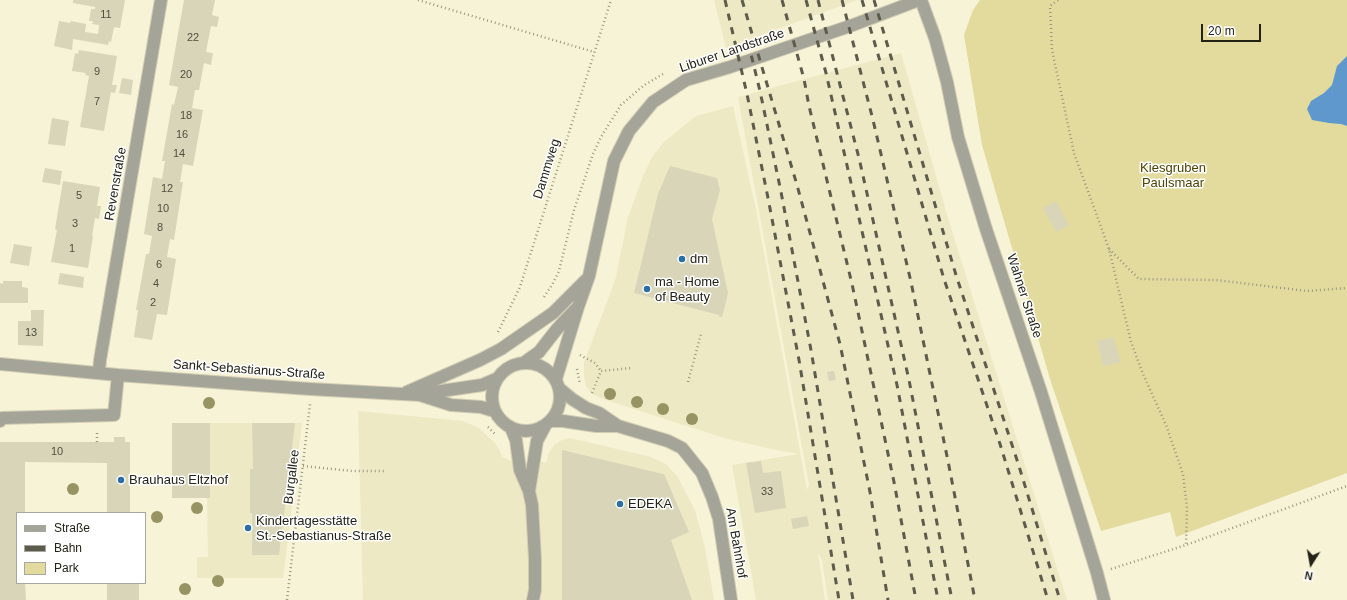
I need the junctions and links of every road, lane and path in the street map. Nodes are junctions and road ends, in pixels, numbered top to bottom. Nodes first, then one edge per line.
1 (161, 0) edge
2 (418, 0) edge
3 (611, 0) edge
4 (920, 0) edge
5 (1058, 0) edge
6 (594, 52) junction
7 (1109, 249) junction
8 (590, 276) junction
9 (1347, 288) edge
10 (578, 307) junction
11 (497, 334) dead end
12 (701, 334) dead end
13 (576, 353) dead end
14 (525, 362) junction
15 (0, 364) edge
16 (631, 368) dead end
17 (601, 371) junction
18 (99, 373) junction
19 (118, 375) junction
20 (496, 379) junction
21 (688, 382) dead end
22 (558, 384) junction
23 (595, 384) dead end
24 (404, 393) junction
25 (420, 394) junction
26 (310, 405) dead end
27 (494, 411) junction
28 (0, 421) edge
29 (548, 423) junction
30 (618, 426) junction
31 (511, 428) junction
32 (303, 466) junction
33 (384, 471) dead end
34 (1347, 486) edge
35 (529, 491) junction
36 (1186, 545) junction
37 (1097, 573) junction
38 (287, 600) edge
39 (533, 600) edge
40 (731, 600) edge
41 (1104, 600) edge

1 - 18 street, Revenstraße
2 - 6 path
3 - 6 path, Dammweg
4 - 8 street, Liburer Landstraße
4 - 37 street, Wahner Straße
5 - 7 path
6 - 11 path, Dammweg
7 - 9 path
7 - 36 path
8 - 10 street, Liburer Landstraße
8 - 24 street
10 - 14 street, Liburer Landstraße
10 - 22 street, Liburer Landstraße
12 - 21 path
13 - 17 path
14 - 20 street
14 - 22 street
15 - 18 street, Sankt-Sebastianus-Straße
16 - 17 path
17 - 23 path
18 - 19 street, Sankt-Sebastianus-Straße
19 - 24 street, Sankt-Sebastianus-Straße
19 - 28 street
20 - 25 street
20 - 27 street
22 - 29 street
22 - 30 street, Am Bahnhof
24 - 25 street, Sankt-Sebastianus-Straße
25 - 27 street, Sankt-Sebastianus-Straße
26 - 32 path, Burgallee
27 - 31 street
29 - 30 street, Am Bahnhof
29 - 31 street
29 - 35 street
30 - 40 street, Am Bahnhof
31 - 35 street
32 - 33 path
32 - 38 path, Burgallee
34 - 36 path
35 - 39 street
36 - 37 path
37 - 41 street, Wahner Straße

